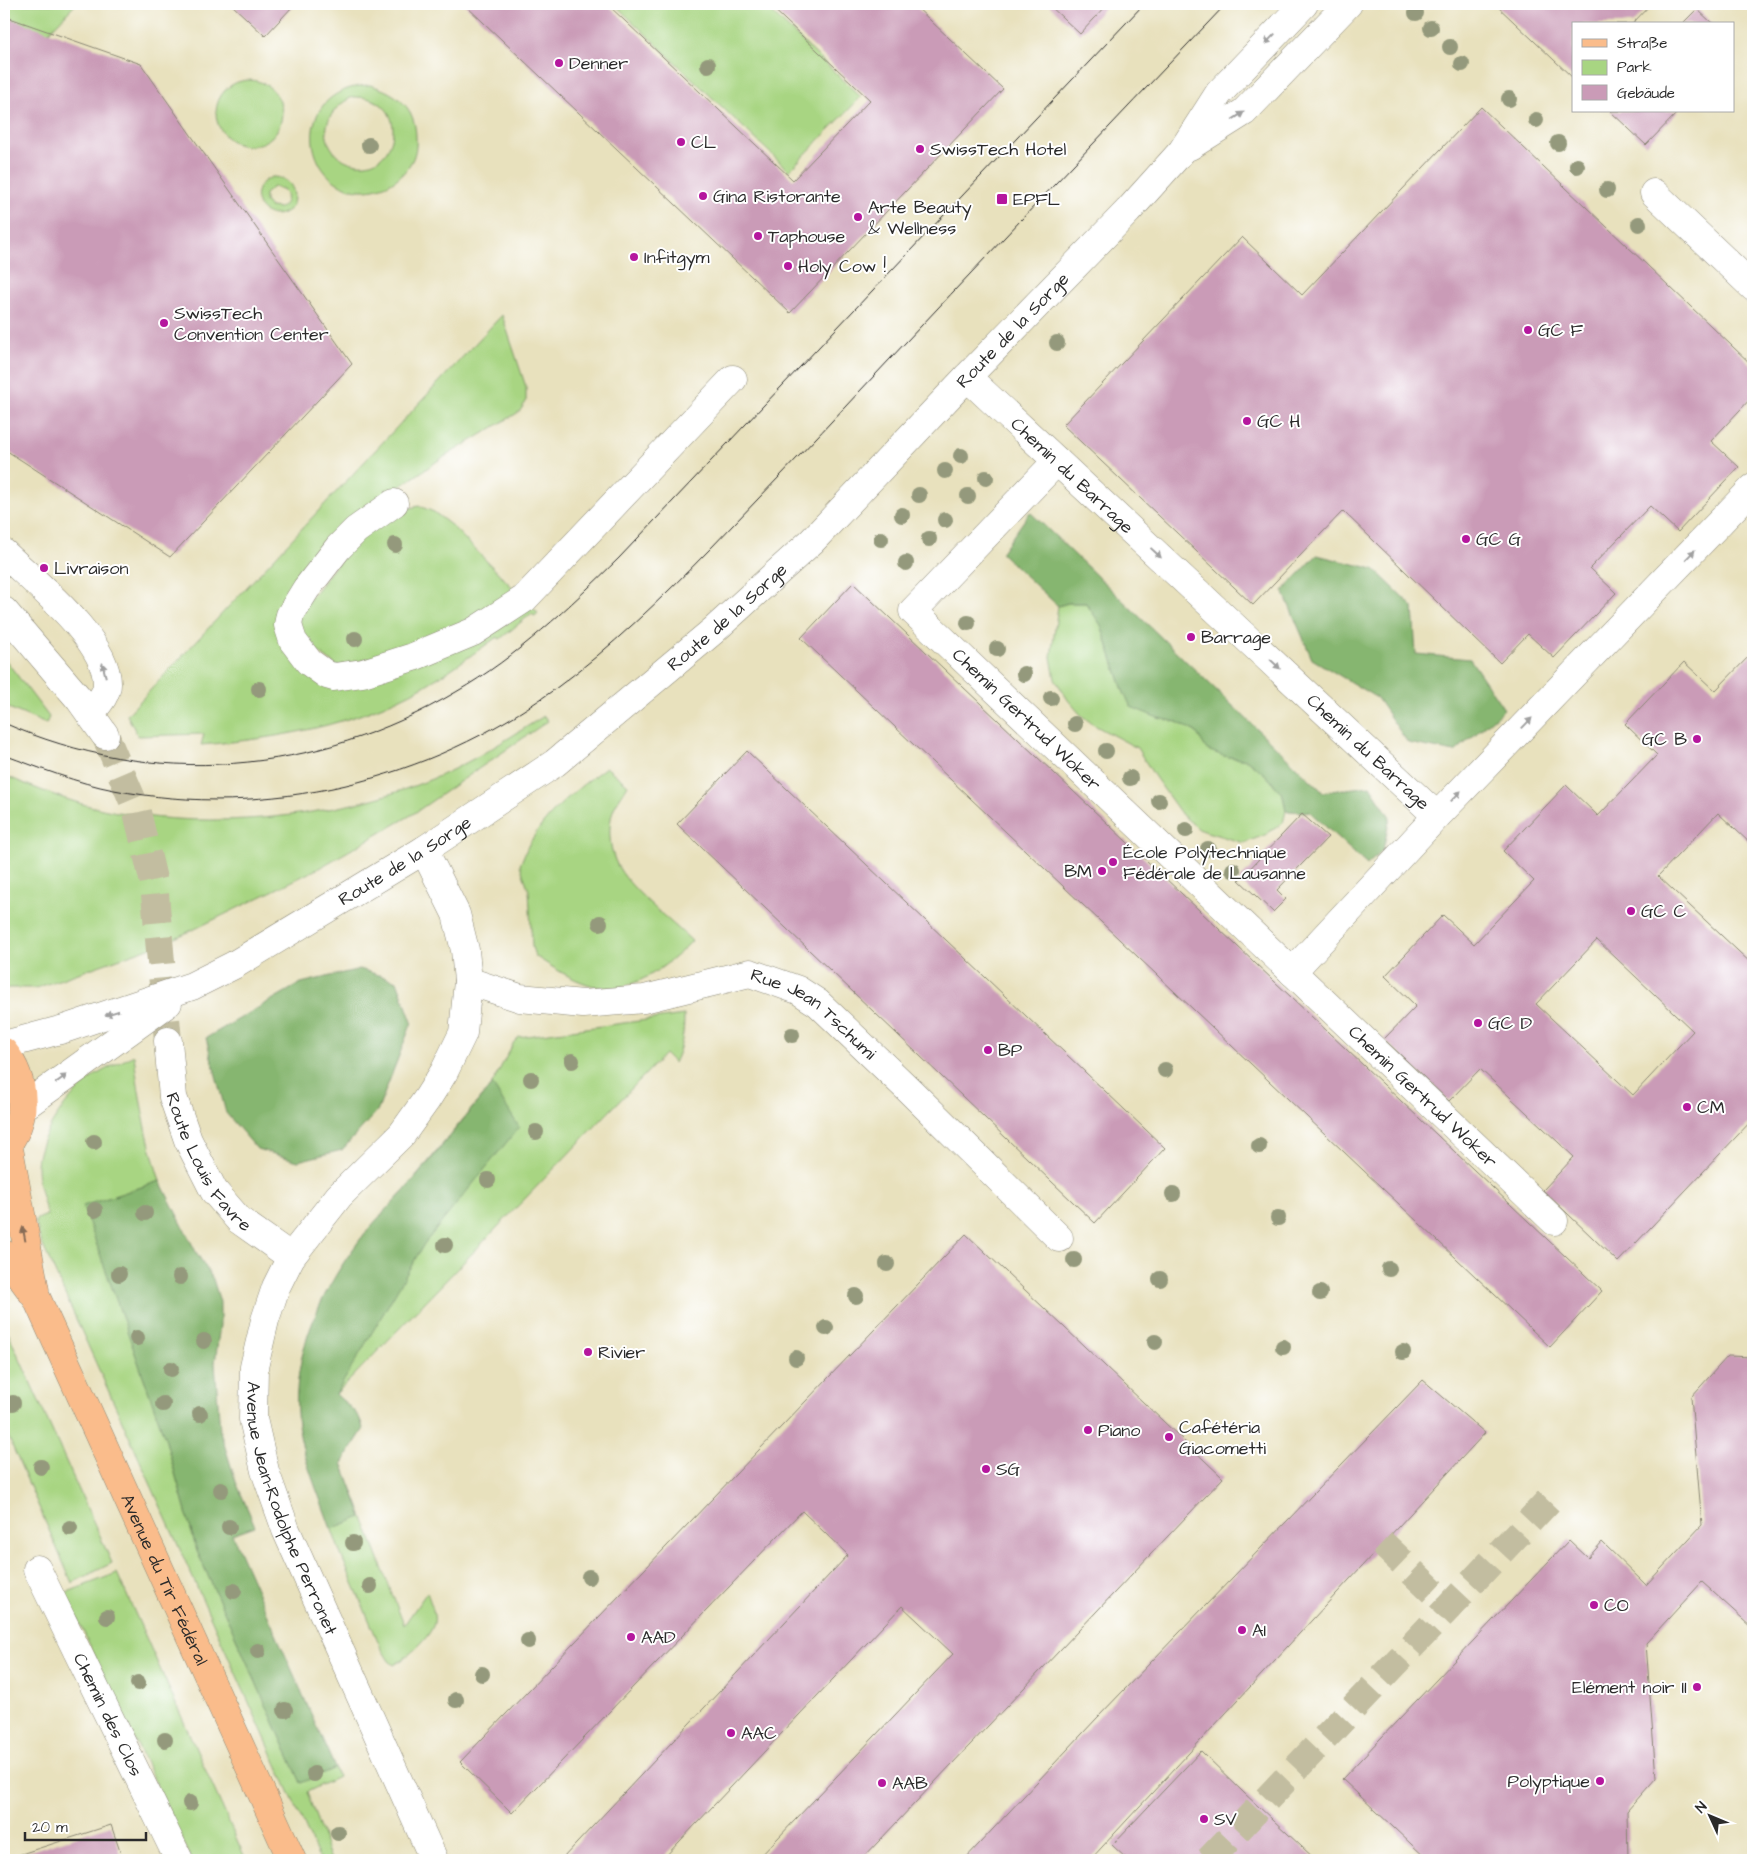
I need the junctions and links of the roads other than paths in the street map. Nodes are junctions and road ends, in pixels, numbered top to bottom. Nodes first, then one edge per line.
1 (1304, 4) edge
2 (1348, 4) edge
3 (1182, 151) junction
4 (1654, 193) dead end
5 (1753, 287) edge
6 (967, 377) junction
7 (733, 379) dead end
8 (1057, 460) junction
9 (1753, 488) edge
10 (394, 503) dead end
11 (4, 553) edge
12 (4, 611) edge
13 (1437, 816) junction
14 (424, 850) junction
15 (1292, 972) junction
16 (468, 981) junction
17 (192, 986) junction
18 (168, 1041) tunnel mouth
19 (4, 1045) edge
20 (4, 1052) edge
21 (22, 1108) junction
22 (6, 1146) edge
23 (1554, 1221) dead end
24 (1059, 1238) dead end
25 (4, 1254) edge
26 (291, 1257) junction
27 (37, 1299) junction
28 (38, 1569) dead end
29 (179, 1860) edge
30 (292, 1860) edge
31 (434, 1860) edge

1 -> 3 street, Route de la Sorge
3 -> 2 street, Route de la Sorge
3 - 6 street, Route de la Sorge
4 - 5 street
6 - 8 street, Chemin du Barrage
6 - 14 street, Route de la Sorge
7 - 10 street
8 -> 13 street, Chemin du Barrage
8 - 15 street, Chemin Gertrud Woker
13 -> 9 street, Chemin du Barrage
12 -> 11 street
13 - 15 street
14 - 16 street, Avenue Jean-Rodolphe Perronet
14 - 17 street, Route de la Sorge
15 - 23 street, Chemin Gertrud Woker
16 - 24 street, Rue Jean Tschumi
16 - 26 street, Avenue Jean-Rodolphe Perronet
17 -> 19 street, Route de la Sorge
21 -> 17 street, Route de la Sorge
18 - 26 street, Route Louis Favre
20 - 21 main road
21 - 22 main road
27 -> 22 main road, Avenue du Tir Fédéral
25 - 27 main road, Avenue du Tir Fédéral
26 - 31 street, Avenue Jean-Rodolphe Perronet
27 - 30 main road, Avenue du Tir Fédéral
28 - 29 street, Chemin des Clos

